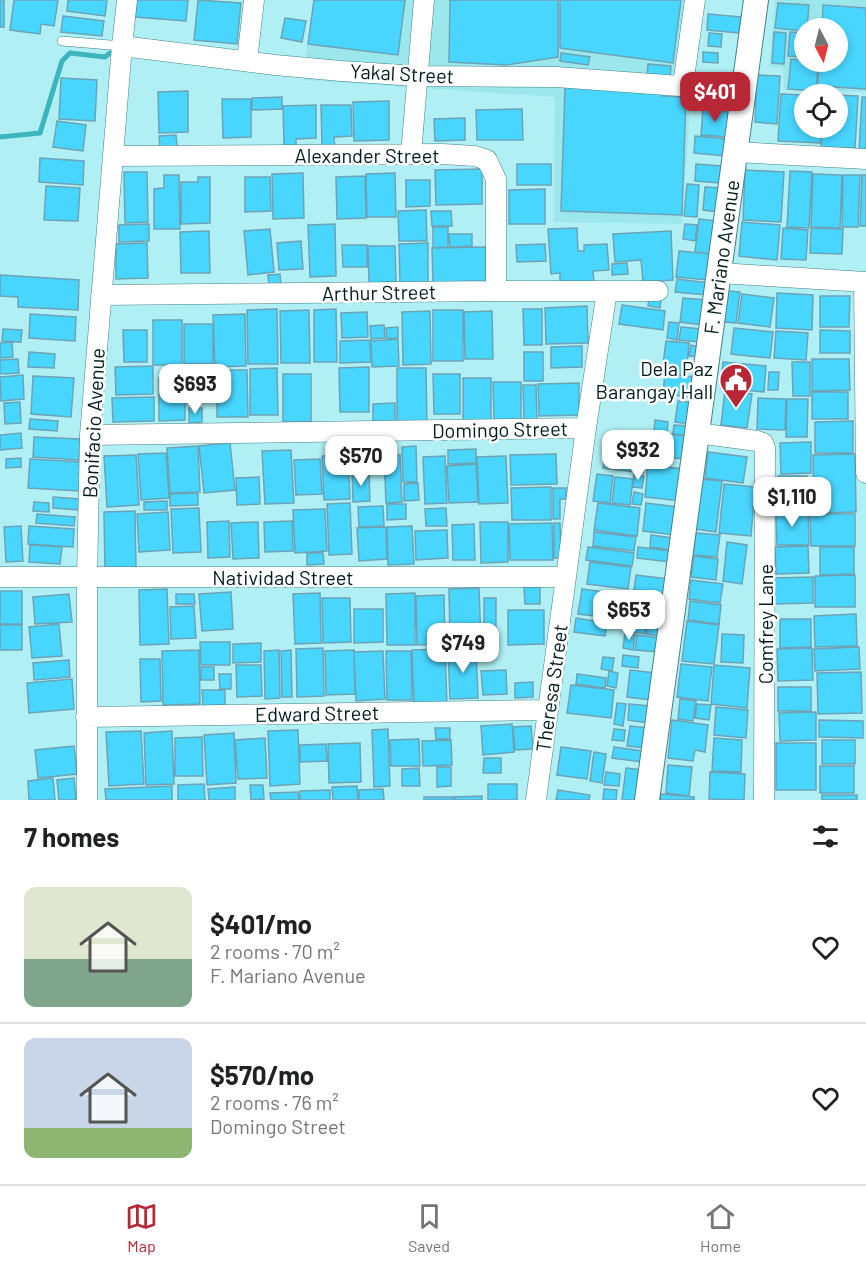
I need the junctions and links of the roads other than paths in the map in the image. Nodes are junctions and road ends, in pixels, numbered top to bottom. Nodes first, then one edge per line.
1 (128, 0) edge
2 (254, 0) edge
3 (424, 0) edge
4 (694, 0) edge
5 (756, 0) edge
6 (62, 41) dead end
7 (122, 46) junction
8 (247, 61) junction
9 (416, 76) junction
10 (735, 152) junction
11 (411, 154) junction
12 (114, 156) junction
13 (866, 159) edge
14 (718, 273) junction
15 (865, 282) edge
16 (496, 291) junction
17 (607, 291) junction
18 (658, 291) dead end
19 (101, 296) junction
20 (866, 393) edge
21 (586, 428) junction
22 (697, 433) junction
23 (90, 435) junction
24 (866, 473) edge
25 (0, 577) edge
26 (87, 577) junction
27 (566, 577) junction
28 (548, 710) junction
29 (86, 717) junction
30 (87, 800) edge
31 (536, 800) edge
32 (647, 800) edge
33 (764, 800) edge

1 - 7 street, Bonifacio Avenue
2 - 8 street
3 - 9 street
4 - 9 street, Yakal Street
5 - 10 street, F. Mariano Avenue
6 - 7 lane
7 - 8 street, Yakal Street
7 - 12 street, Bonifacio Avenue
8 - 9 street, Yakal Street
9 - 11 street
10 - 13 street
10 - 14 street, F. Mariano Avenue
11 - 12 street, Alexander Street
11 - 16 street, Alexander Street
12 - 19 street, Bonifacio Avenue
14 - 15 street
14 - 22 street, F. Mariano Avenue
15 - 20 street
16 - 17 street, Arthur Street
16 - 19 street, Arthur Street
17 - 18 street, Arthur Street
17 - 21 street, Theresa Street
19 - 23 street, Bonifacio Avenue
20 - 24 street
21 - 23 street, Domingo Street
21 - 27 street, Theresa Street
22 - 32 street, F. Mariano Avenue
22 - 33 street, Comfrey Lane
23 - 26 street, Bonifacio Avenue
25 - 26 street, Natividad Street
26 - 27 street, Natividad Street
26 - 29 street, Bonifacio Avenue
27 - 28 street, Theresa Street
28 - 29 street, Edward Street
28 - 31 street, Theresa Street
29 - 30 street, Bonifacio Avenue

